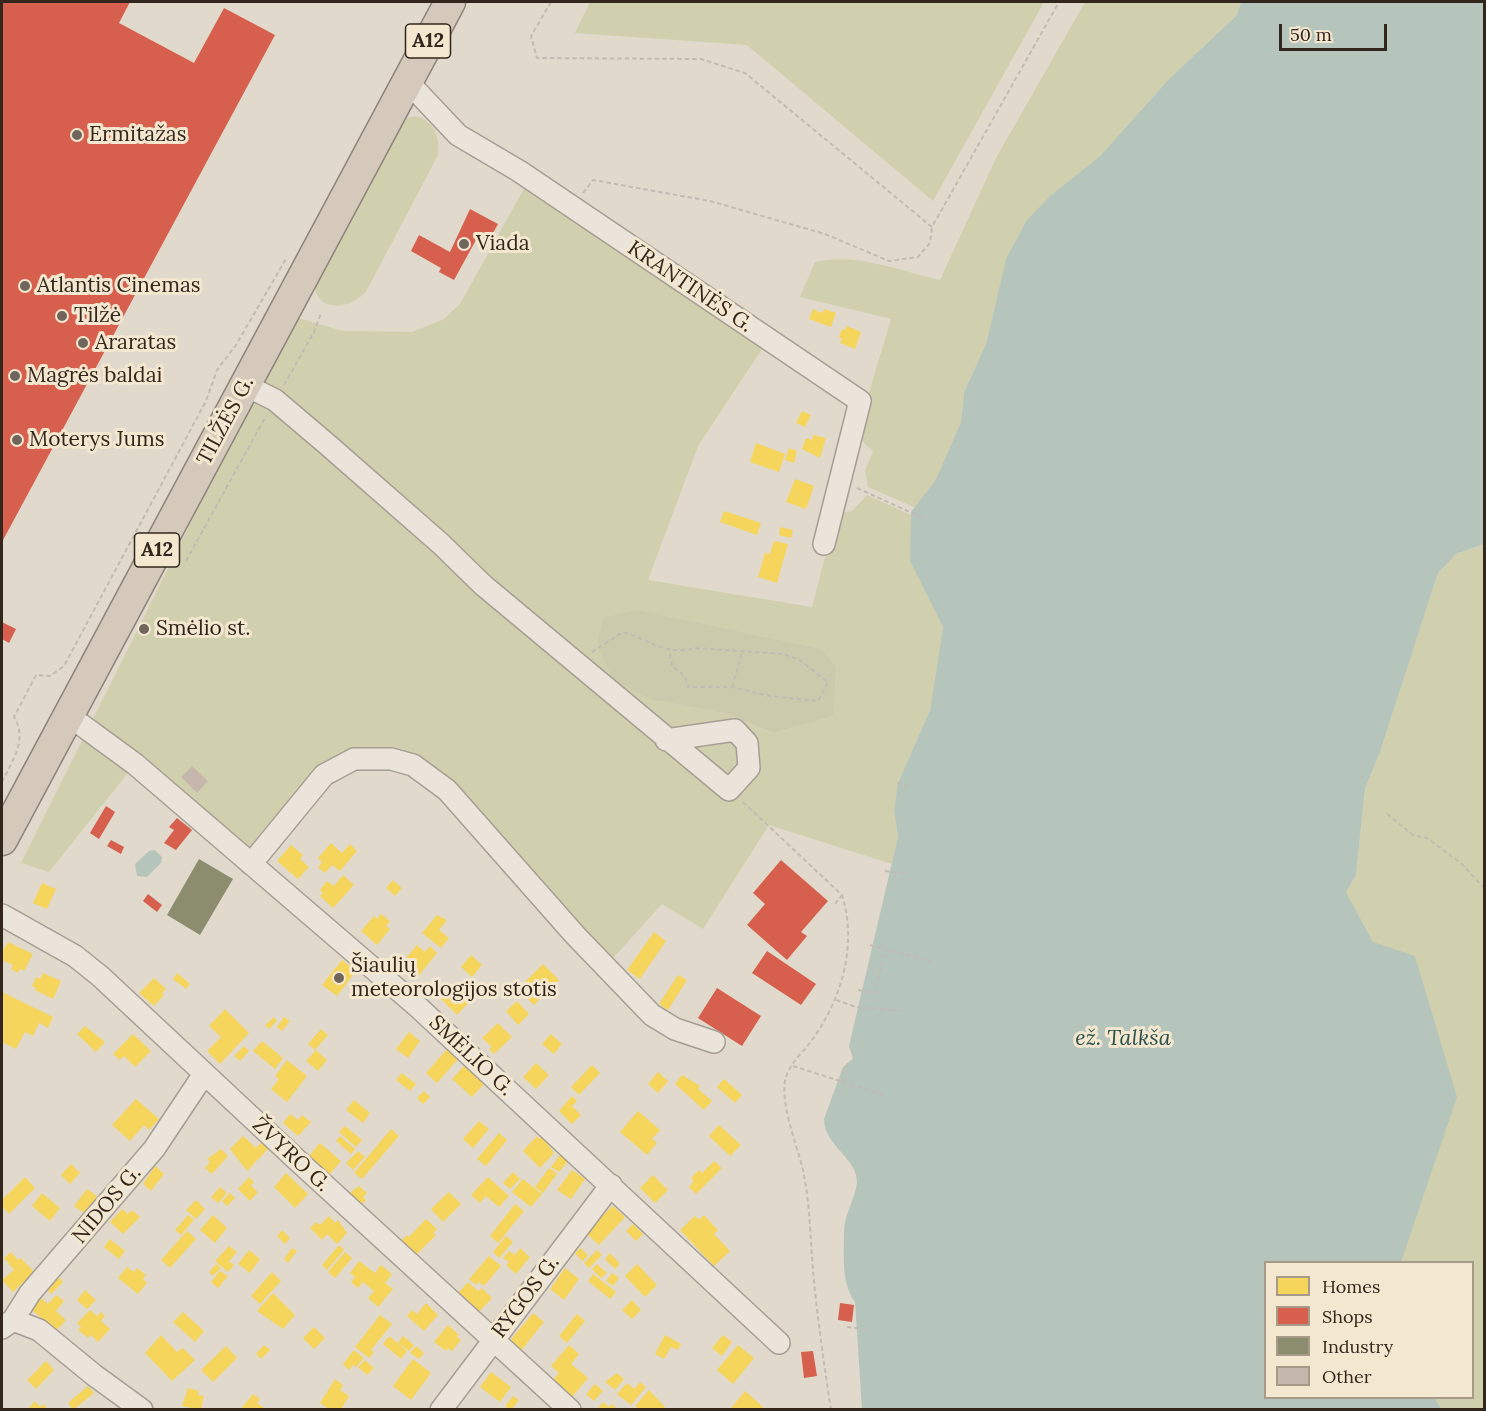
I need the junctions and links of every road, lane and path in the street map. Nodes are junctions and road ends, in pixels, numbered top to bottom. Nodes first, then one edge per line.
1 (450, 2) edge
2 (551, 2) edge
3 (1059, 2) edge
4 (407, 81) junction
5 (572, 207) junction
6 (932, 227) junction
7 (290, 252) dead end
8 (321, 313) dead end
9 (245, 385) junction
10 (275, 400) junction
11 (840, 480) junction
12 (925, 519) dead end
13 (824, 544) dead end
14 (186, 561) dead end
15 (669, 649) junction
16 (742, 653) junction
17 (573, 660) junction
18 (732, 687) junction
19 (68, 715) junction
20 (666, 740) junction
21 (2, 782) edge
22 (897, 783) dead end
23 (910, 787) dead end
24 (729, 790) junction
25 (1387, 814) dead end
26 (2, 840) edge
27 (251, 864) junction
28 (906, 869) dead end
29 (885, 871) dead end
30 (1485, 888) edge
31 (842, 895) junction
32 (835, 904) dead end
33 (2, 915) edge
34 (870, 945) dead end
35 (886, 949) junction
36 (931, 961) dead end
37 (858, 990) dead end
38 (836, 1000) junction
39 (903, 1011) dead end
40 (714, 1042) dead end
41 (848, 1063) dead end
42 (792, 1065) junction
43 (204, 1074) junction
44 (843, 1082) junction
45 (884, 1095) dead end
46 (611, 1185) junction
47 (7, 1324) edge
48 (847, 1327) dead end
49 (867, 1329) dead end
50 (494, 1340) junction
51 (779, 1343) dead end
52 (142, 1410) edge
53 (441, 1410) edge
54 (570, 1410) edge
55 (831, 1410) edge

1 - 4 highway, TILŽĖS G. / A12
2 - 6 path
3 - 6 path
4 - 5 street, KRANTINĖS G.
4 - 9 highway, TILŽĖS G. / A12
5 - 6 path
5 - 11 street, KRANTINĖS G.
7 - 21 path
8 - 10 path
9 - 10 street
9 - 19 highway, TILŽĖS G. / A12
10 - 14 path
10 - 17 street
11 - 12 path
11 - 13 street, KRANTINĖS G.
15 - 16 path
15 - 17 path
15 - 18 path
16 - 18 path
16 - 18 path
17 - 20 street
19 - 26 highway, TILŽĖS G. / A12
19 - 27 street, SMĖLIO G.
20 - 24 street
20 - 24 street
22 - 23 path
24 - 31 path
25 - 30 path
27 - 40 street
27 - 46 street, SMĖLIO G.
28 - 29 path
31 - 32 path
31 - 38 path
33 - 43 street, ŽVYRO G.
34 - 35 path
35 - 36 path
35 - 37 path
38 - 39 path
38 - 42 path
41 - 44 path
42 - 44 path
42 - 55 path
43 - 47 street, NIDOS G.
43 - 50 street, ŽVYRO G.
44 - 45 path
46 - 50 street, RYGOS G.
46 - 51 street, SMĖLIO G.
47 - 52 street
48 - 49 path
50 - 53 street, RYGOS G.
50 - 54 street, ŽVYRO G.

